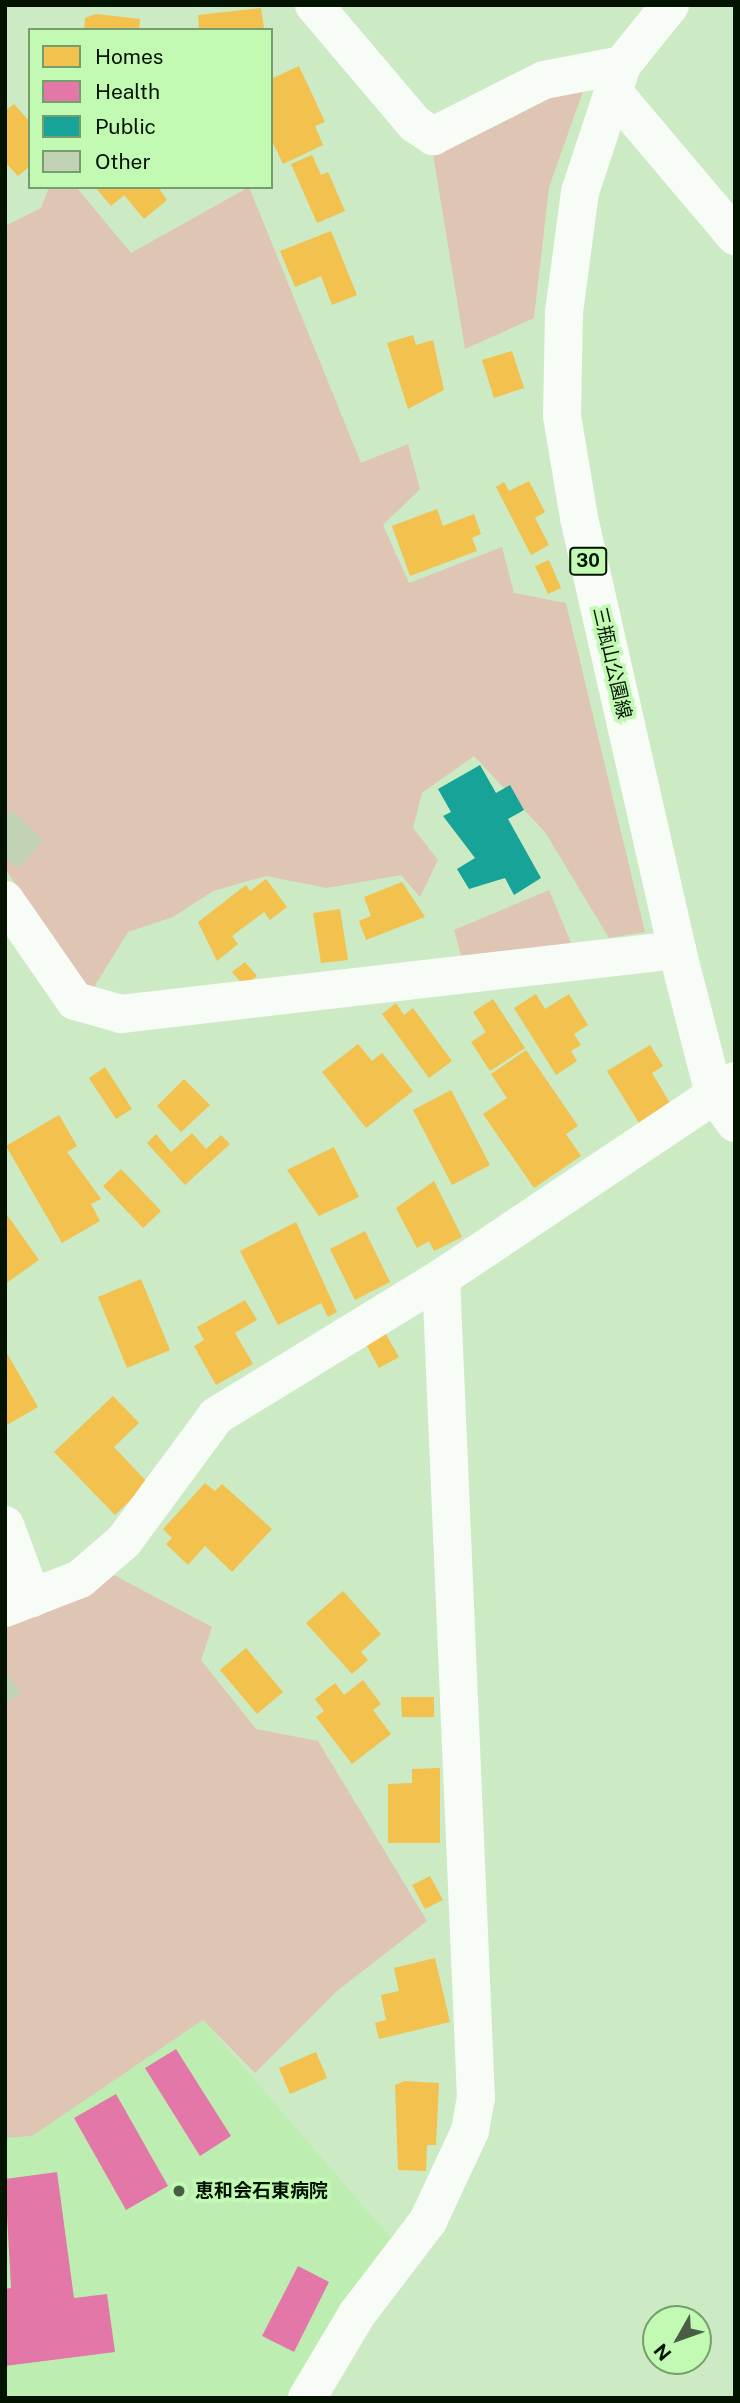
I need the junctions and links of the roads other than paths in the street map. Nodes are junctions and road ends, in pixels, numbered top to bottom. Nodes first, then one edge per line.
1 (314, 5) edge
2 (670, 5) edge
3 (619, 79) junction
4 (735, 236) edge
5 (5, 900) edge
6 (677, 950) junction
7 (728, 1100) edge
8 (441, 1278) junction
9 (5, 1525) edge
10 (18, 1603) edge
11 (307, 2398) edge

1 - 3 street
2 - 3 street, 三瓶山公園線 / 30
3 - 4 street
3 - 6 street, 三瓶山公園線 / 30
5 - 6 street
6 - 7 street, 三瓶山公園線 / 30
7 - 8 street
8 - 10 street
8 - 11 street
9 - 10 street

